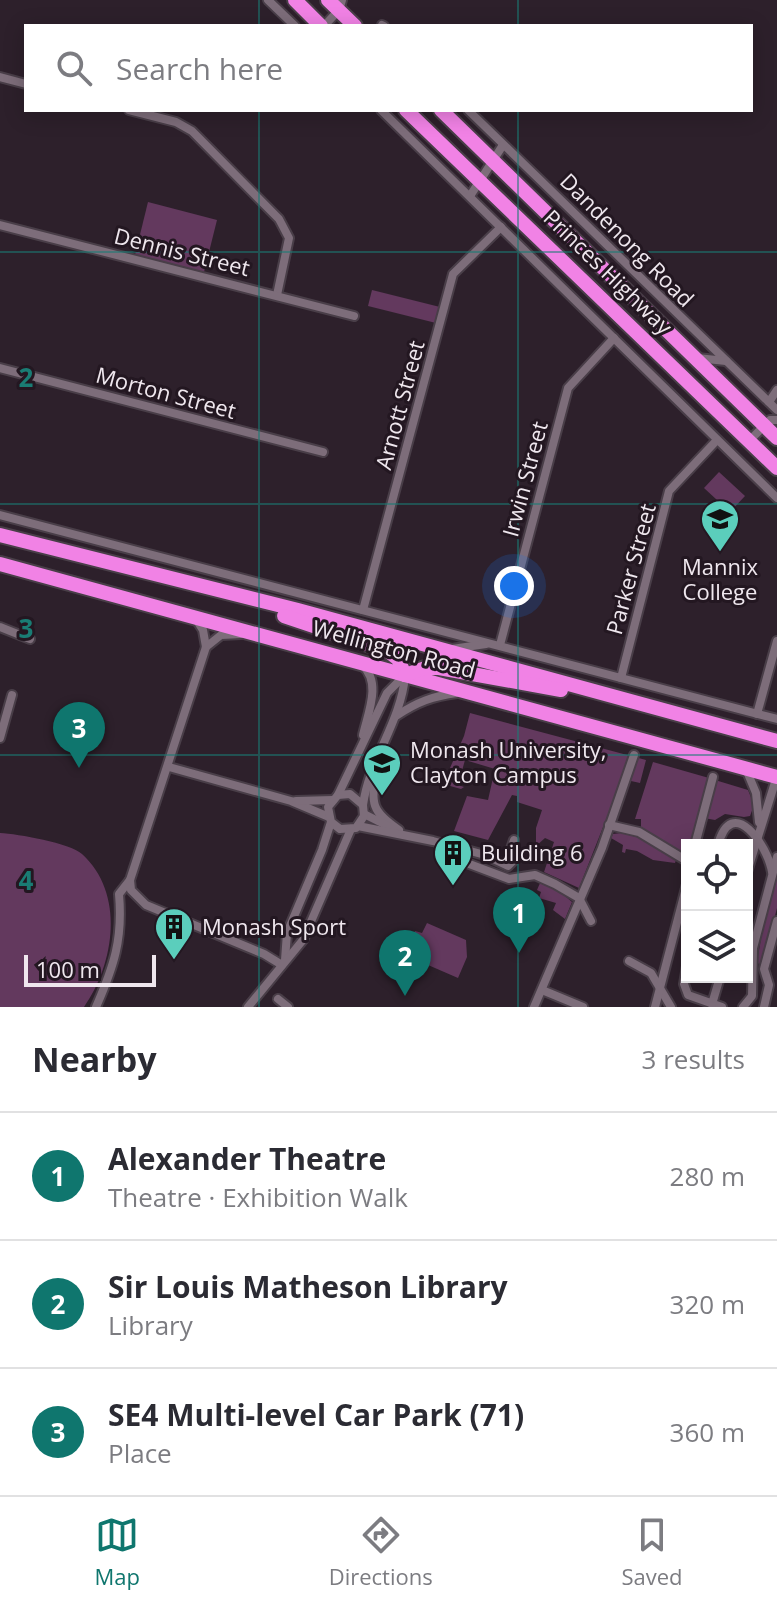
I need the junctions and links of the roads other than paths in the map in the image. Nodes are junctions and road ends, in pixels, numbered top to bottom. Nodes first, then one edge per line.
1 (268, 0) edge
2 (295, 0) edge
3 (336, 3) edge
4 (293, 24) edge
5 (321, 24) edge
6 (324, 24) edge
7 (353, 24) edge
8 (0, 77) edge
9 (24, 83) edge
10 (137, 112) edge
11 (383, 112) edge
12 (408, 112) edge
13 (443, 112) edge
14 (470, 112) edge
15 (503, 145) junction
16 (492, 162) junction
17 (480, 180) junction
18 (470, 196) junction
19 (0, 225) edge
20 (501, 227) junction
21 (277, 295) junction
22 (354, 316) dead end
23 (614, 338) junction
24 (696, 358) junction
25 (726, 361) junction
26 (0, 368) edge
27 (777, 390) edge
28 (769, 402) junction
29 (777, 410) edge
30 (770, 422) edge
31 (777, 438) edge
32 (717, 440) junction
33 (749, 441) junction
34 (323, 452) dead end
35 (777, 468) edge
36 (777, 498) edge
37 (0, 515) edge
38 (0, 535) edge
39 (0, 564) edge
40 (193, 585) junction
41 (284, 589) junction
42 (298, 610) junction
43 (363, 610) junction
44 (194, 617) junction
45 (0, 627) edge
46 (252, 634) junction
47 (30, 639) dead end
48 (777, 641) edge
49 (495, 644) junction
50 (206, 647) junction
51 (447, 650) junction
52 (359, 663) junction
53 (405, 675) junction
54 (621, 678) junction
55 (466, 692) junction
56 (12, 695) dead end
57 (610, 697) junction
58 (757, 714) junction
59 (395, 717) junction
60 (777, 719) edge
61 (0, 738) edge
62 (777, 741) edge
63 (360, 751) junction
64 (634, 755) dead end
65 (377, 762) junction
66 (169, 767) junction
67 (746, 769) junction
68 (777, 776) edge
69 (713, 777) dead end
70 (335, 797) junction
71 (291, 801) junction
72 (364, 810) junction
73 (330, 820) junction
74 (609, 825) junction
75 (759, 826) junction
76 (354, 828) junction
77 (403, 833) junction
78 (756, 837) junction
79 (697, 839) edge
80 (720, 839) edge
81 (514, 840) dead end
82 (753, 849) edge
83 (681, 857) edge
84 (777, 857) edge
85 (456, 859) dead end
86 (772, 873) junction
87 (130, 880) junction
88 (304, 889) junction
89 (322, 897) junction
90 (579, 898) junction
91 (681, 908) edge
92 (591, 921) dead end
93 (777, 921) edge
94 (629, 961) dead end
95 (283, 962) junction
96 (684, 983) edge
97 (719, 983) edge
98 (661, 987) junction
99 (542, 990) junction
100 (678, 997) dead end
101 (278, 999) dead end
102 (658, 1006) edge
103 (717, 1006) edge
104 (96, 1007) edge
105 (248, 1007) edge
106 (288, 1007) edge
107 (534, 1007) edge
108 (583, 1007) edge
109 (672, 1007) edge
110 (743, 1007) edge
111 (764, 1007) edge

1 - 4 street
2 - 5 highway
3 - 6 street
3 - 7 highway
8 - 9 street
10 - 21 street
11 - 18 street
12 - 17 highway, Princes Highway
13 - 16 highway, Princes Highway
14 - 15 street, Dandenong Road
15 - 16 street
15 - 25 street, Dandenong Road
16 - 17 street
16 - 24 highway, Princes Highway
17 - 18 street
17 - 33 highway, Princes Highway
18 - 20 street
19 - 21 street, Dennis Street
20 - 23 street
20 - 43 street, Arnott Street
21 - 22 street, Dennis Street
23 - 32 street
23 - 49 street, Irwin Street
24 - 25 street
24 - 30 highway, Princes Highway
25 - 28 street, Dandenong Road
26 - 34 street, Morton Street
27 - 28 street
28 - 29 street, Dandenong Road
30 - 31 highway, Princes Highway
30 - 33 street
32 - 36 street
32 - 54 street, Parker Street
33 - 35 highway, Princes Highway
37 - 41 street
38 - 40 highway, Wellington Road
39 - 44 highway, Wellington Road
40 - 42 highway, Wellington Road
40 - 53 highway
41 - 42 street
41 - 43 street
42 - 51 highway, Wellington Road
43 - 49 street
44 - 46 highway, Wellington Road
44 - 50 street
45 - 47 street
46 - 50 street
46 - 52 highway, Wellington Road
48 - 58 street
49 - 51 street
49 - 54 street
50 - 66 street
51 - 57 highway, Wellington Road
52 - 53 highway, Wellington Road
52 - 63 street
53 - 55 highway, Wellington Road
53 - 57 highway
53 - 59 street
53 - 63 street
54 - 58 street
55 - 59 street
55 - 67 highway, Wellington Road
56 - 61 street
57 - 62 highway, Wellington Road
58 - 60 street
59 - 65 street
63 - 70 street
64 - 74 street
65 - 72 street
65 - 77 street
66 - 71 street
66 - 87 street
67 - 68 highway, Wellington Road
67 - 75 street
68 - 75 street
69 - 79 street
70 - 71 street
70 - 72 street
70 - 73 street
71 - 73 street
72 - 76 street
72 - 77 street
73 - 76 street
73 - 88 street
74 - 83 street
74 - 90 street
75 - 78 street
76 - 77 street
76 - 89 street
77 - 81 street
78 - 80 street
78 - 82 street
78 - 86 street
84 - 86 street
85 - 90 street
86 - 110 street
87 - 95 street
87 - 104 street
88 - 89 street
88 - 95 street
89 - 95 street
90 - 92 street
90 - 99 street
91 - 98 street
93 - 111 street
94 - 98 street
95 - 105 street
96 - 103 street
97 - 103 street
98 - 102 street
98 - 109 street
99 - 107 street
99 - 108 street
100 - 109 street
101 - 106 street

